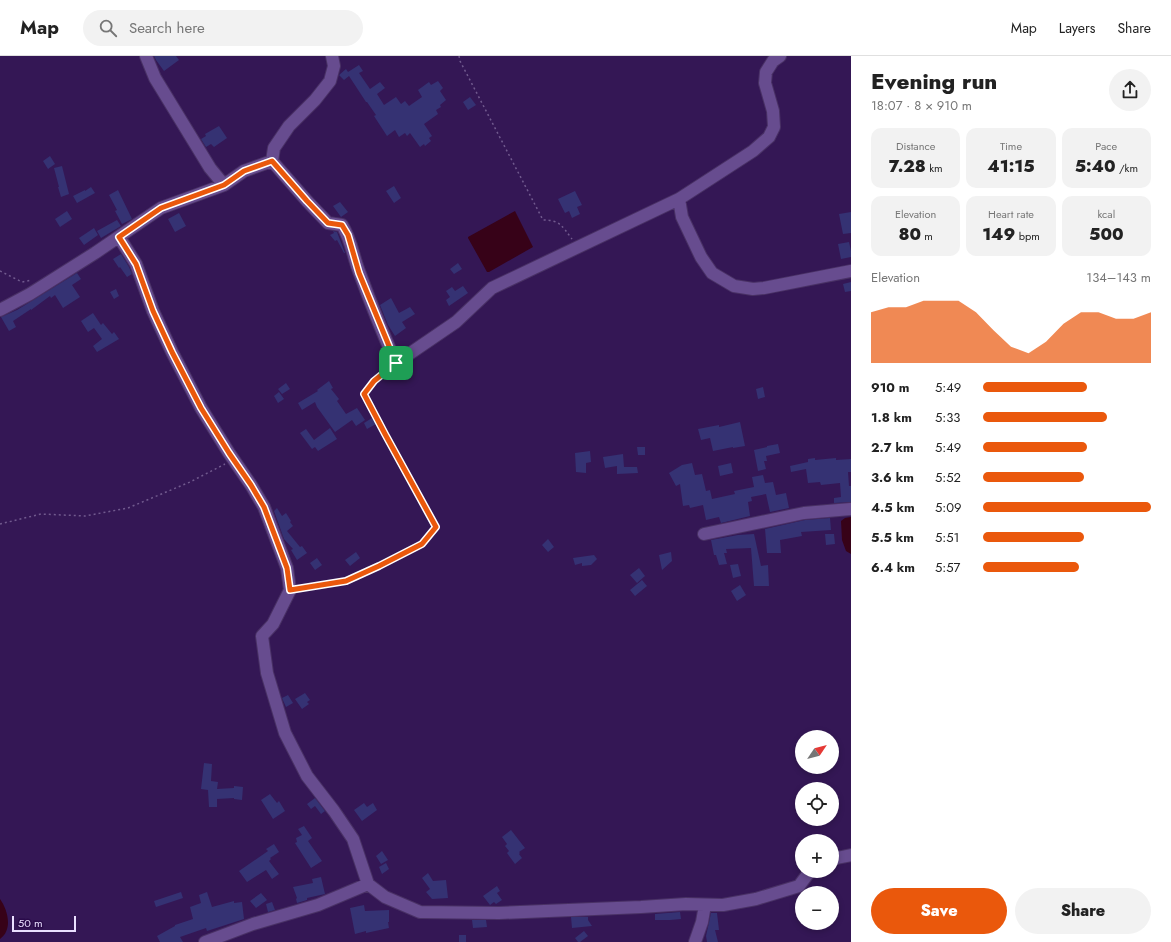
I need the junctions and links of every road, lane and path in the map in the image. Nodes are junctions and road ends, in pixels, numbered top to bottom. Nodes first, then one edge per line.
1 (146, 56) edge
2 (332, 56) edge
3 (459, 56) edge
4 (780, 56) edge
5 (272, 161) junction
6 (224, 185) junction
7 (679, 199) junction
8 (119, 237) junction
9 (576, 249) junction
10 (0, 271) edge
11 (851, 271) edge
12 (37, 280) dead end
13 (0, 310) edge
14 (396, 363) junction
15 (233, 460) junction
16 (851, 509) edge
17 (0, 524) edge
18 (704, 534) dead end
19 (290, 590) junction
20 (851, 855) edge
21 (839, 857) edge
22 (805, 878) edge
23 (368, 884) junction
24 (705, 904) junction
25 (205, 942) edge
26 (695, 942) edge

1 - 6 street
2 - 5 street
3 - 9 path
4 - 7 street
5 - 6 street
5 - 14 street
6 - 8 street
7 - 9 street
7 - 11 street
8 - 13 street
8 - 15 street
9 - 14 street
10 - 12 path
14 - 19 path
15 - 17 path
15 - 19 street
16 - 18 street
19 - 23 street
20 - 21 street
22 - 24 street
23 - 24 street
23 - 25 street
24 - 26 street

